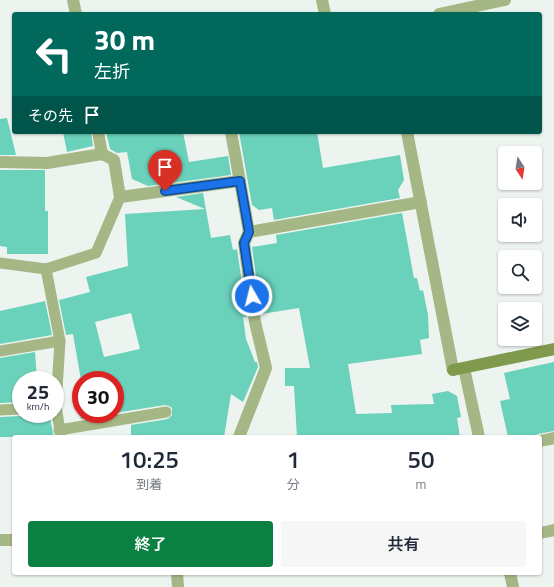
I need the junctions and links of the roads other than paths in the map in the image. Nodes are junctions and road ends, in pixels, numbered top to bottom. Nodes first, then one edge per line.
1 (73, 0) edge
2 (322, 0) edge
3 (505, 0) edge
4 (76, 12) edge
5 (325, 12) edge
6 (448, 12) edge
7 (98, 134) edge
8 (231, 134) edge
9 (407, 134) edge
10 (102, 154) junction
11 (0, 162) edge
12 (240, 181) junction
13 (120, 197) junction
14 (421, 202) junction
15 (249, 232) junction
16 (0, 263) edge
17 (46, 269) junction
18 (60, 341) junction
19 (554, 349) edge
20 (0, 351) edge
21 (459, 369) junction
22 (58, 371) edge
23 (12, 409) edge
24 (0, 410) edge
25 (166, 412) dead end
26 (58, 423) edge
27 (60, 433) edge
28 (240, 435) edge
29 (478, 435) edge
30 (554, 438) edge
31 (542, 441) edge
32 (554, 530) edge
33 (542, 533) edge
34 (0, 540) edge
35 (12, 540) edge
36 (177, 575) edge
37 (510, 575) edge
38 (178, 587) edge
39 (513, 587) edge

1 - 4 street
2 - 5 street
3 - 6 street
7 - 10 street
8 - 12 street
9 - 14 street
10 - 11 street
10 - 13 street
12 - 13 street
12 - 15 street
13 - 17 lane
14 - 15 street
14 - 21 street
15 - 28 street
16 - 17 lane
17 - 18 lane
18 - 20 lane
18 - 22 lane
19 - 21 street
21 - 29 street
23 - 24 lane
25 - 27 lane
26 - 27 lane
30 - 31 street
32 - 33 street
34 - 35 street
36 - 38 street
37 - 39 street

